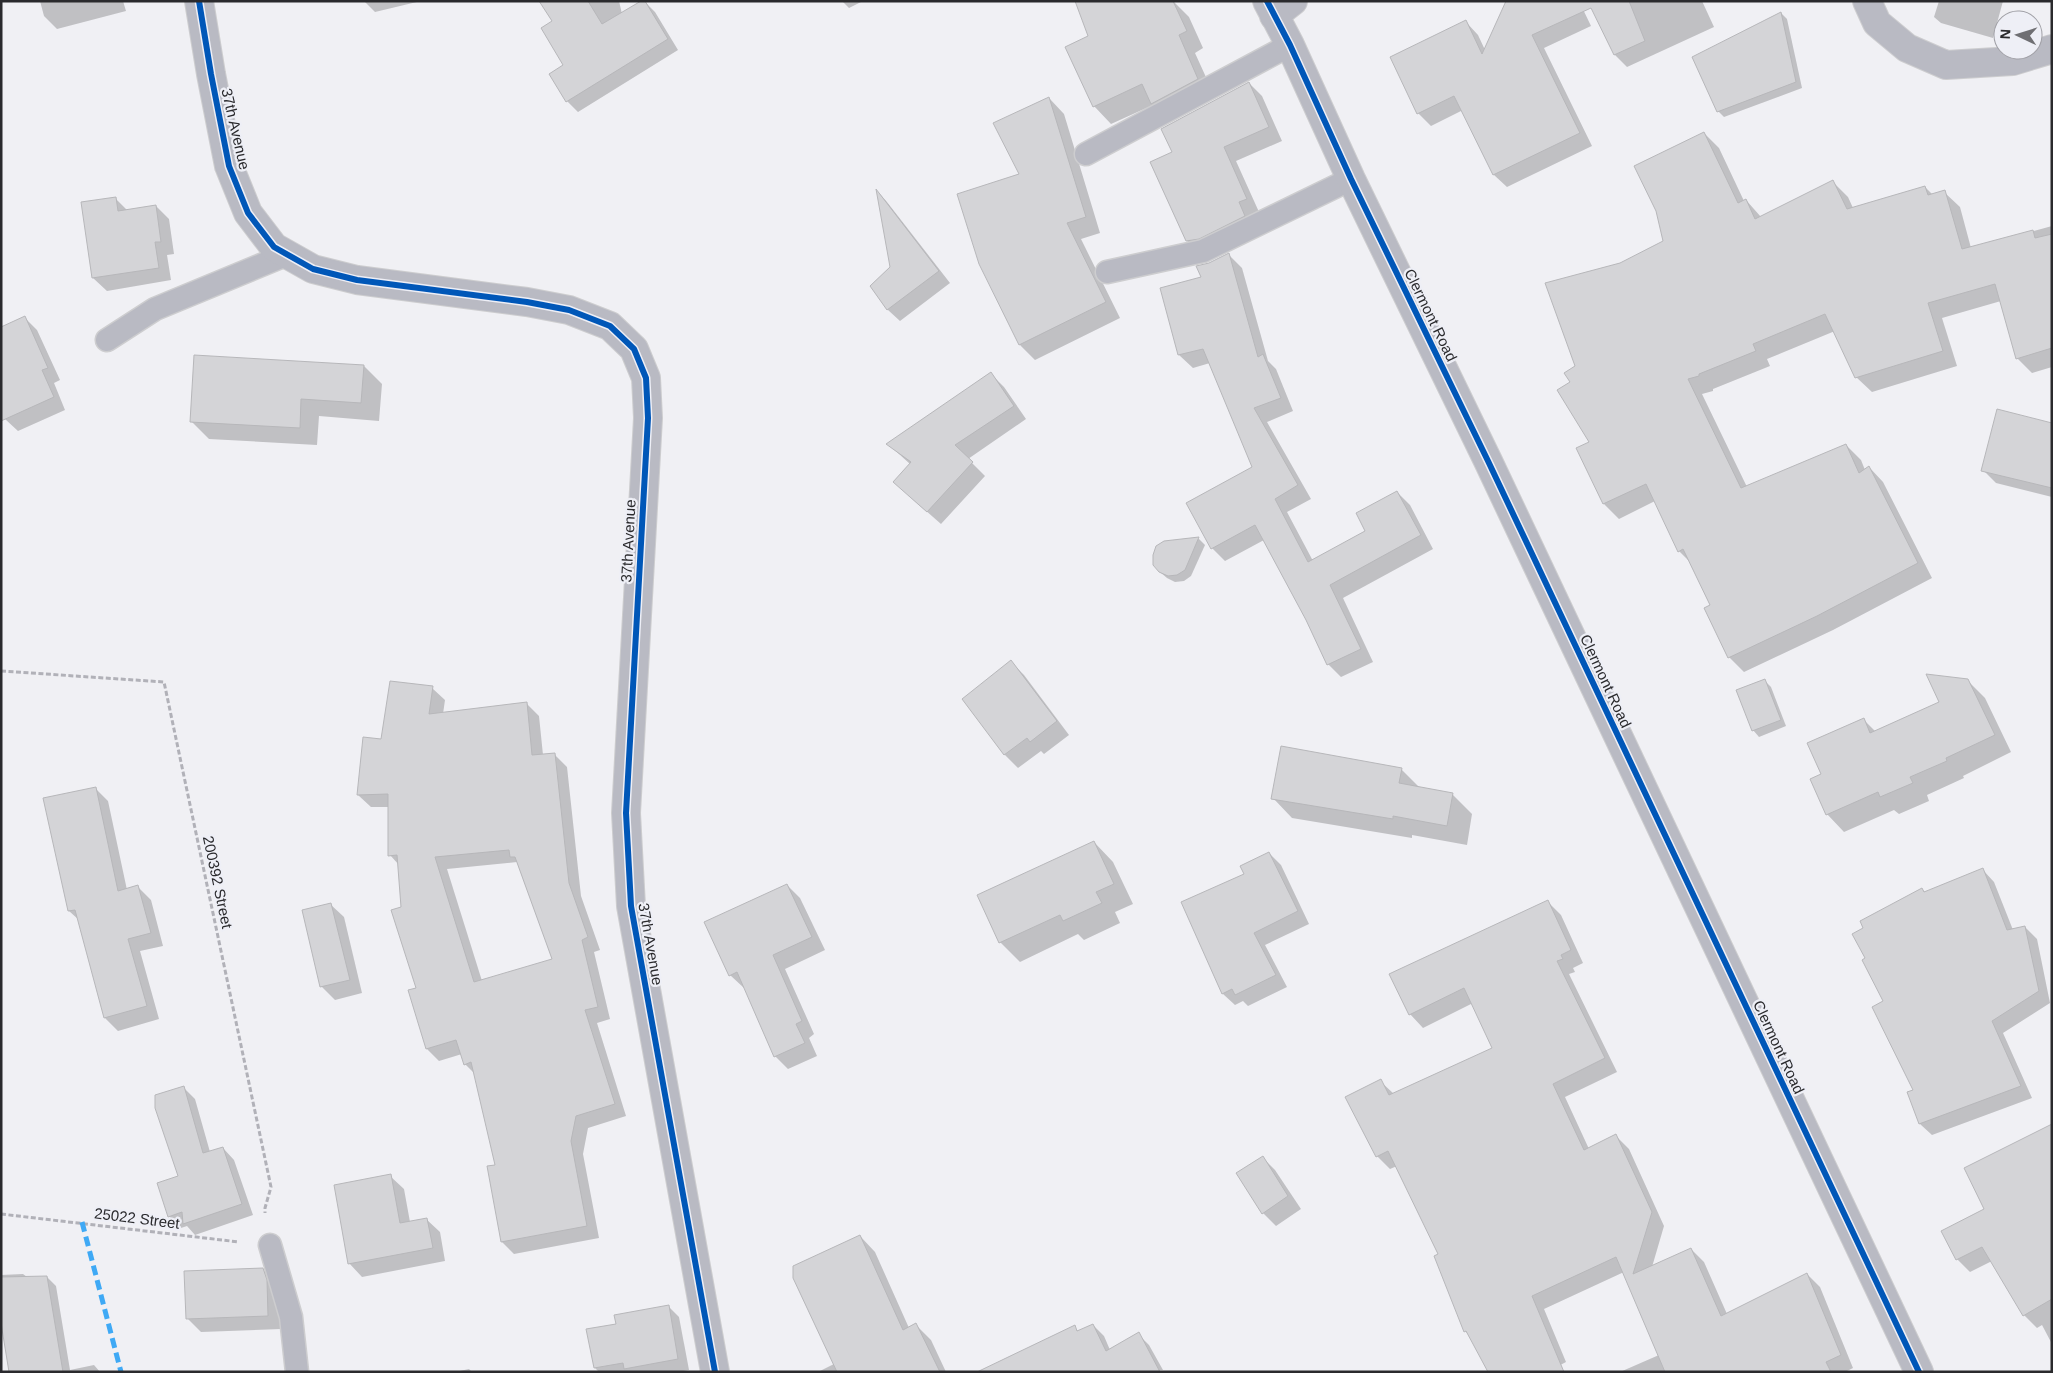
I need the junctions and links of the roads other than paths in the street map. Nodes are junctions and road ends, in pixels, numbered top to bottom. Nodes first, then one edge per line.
1 (199, 1) edge
2 (1867, 1) edge
3 (1278, 6) edge
4 (1290, 45) junction
5 (2052, 49) edge
6 (1086, 154) dead end
7 (1351, 178) junction
8 (288, 254) junction
9 (1106, 272) dead end
10 (107, 340) dead end
11 (270, 1246) road end
12 (297, 1372) edge
13 (715, 1372) edge
14 (1920, 1372) edge

1 - 8 street, 37th Avenue
2 - 5 street
3 - 4 street, Clermont Road
4 - 6 lane
4 - 7 street, Clermont Road
7 - 9 lane
7 - 14 street, Clermont Road
8 - 10 lane
8 - 13 street, 37th Avenue
11 - 12 lane

